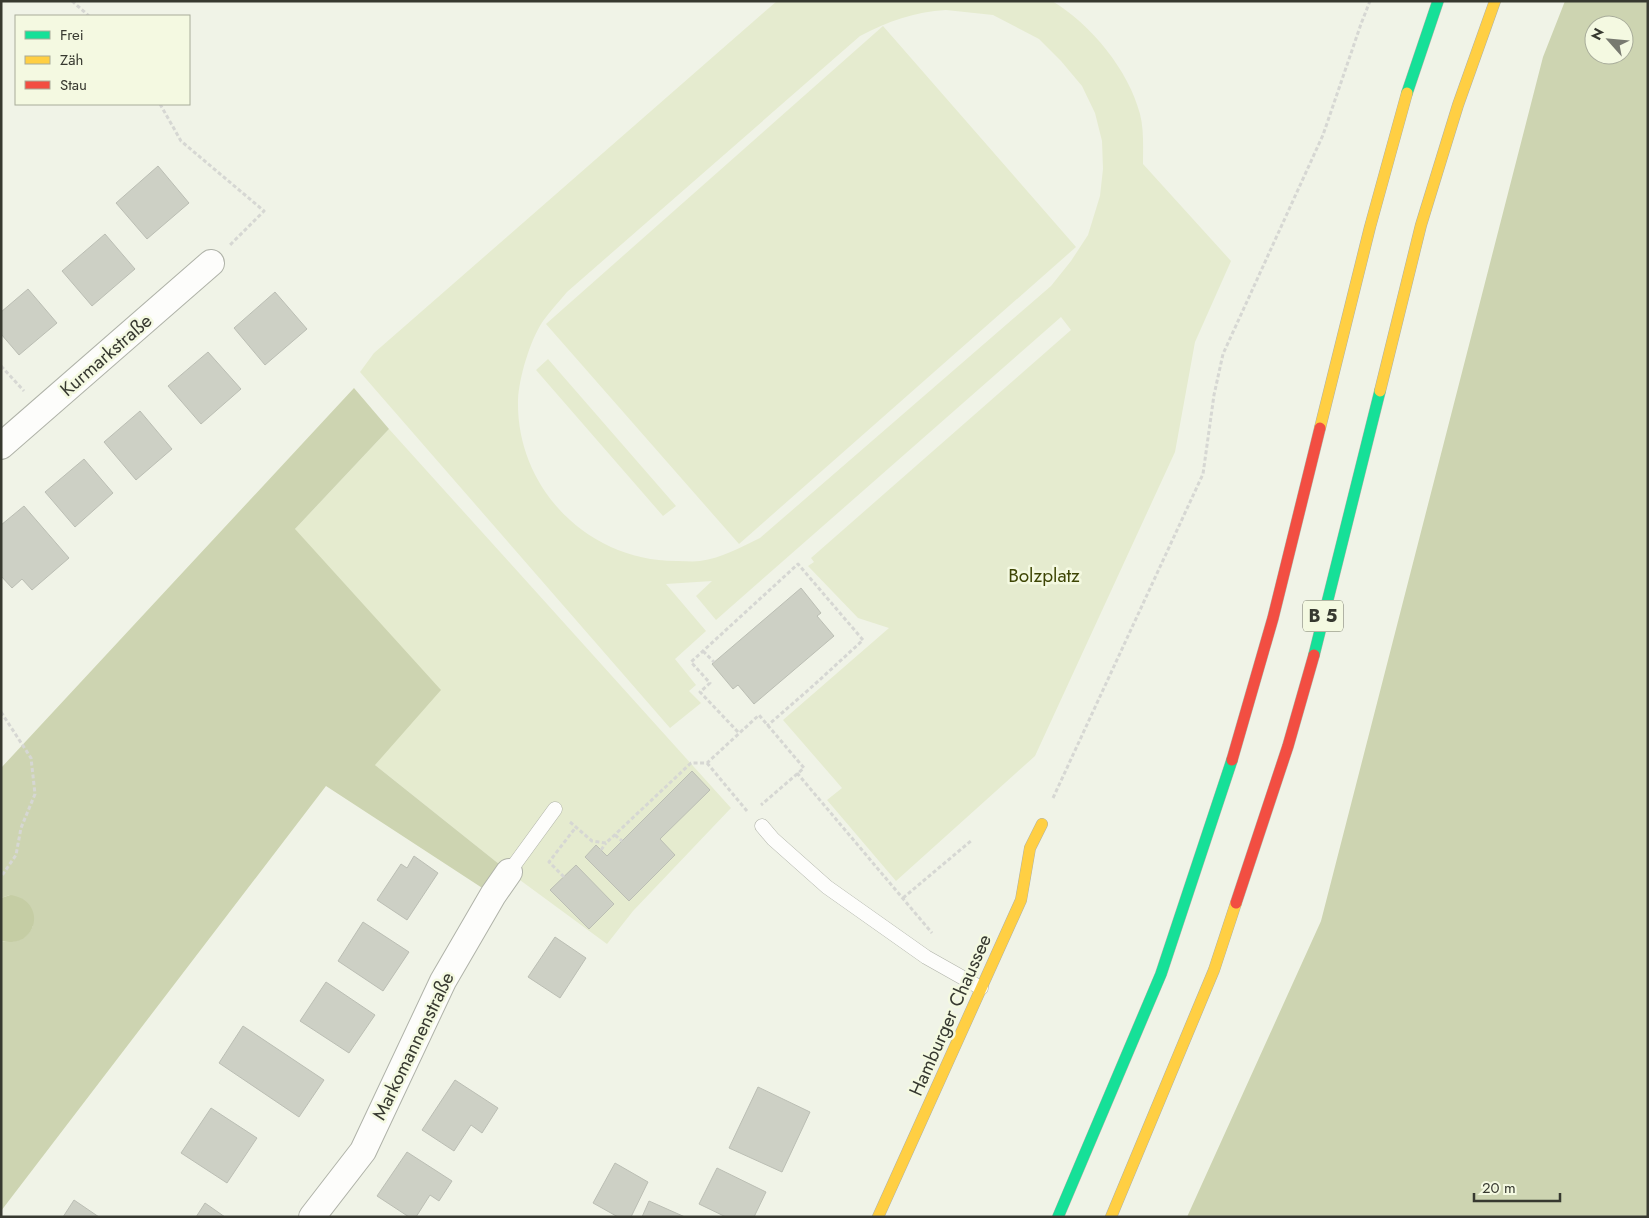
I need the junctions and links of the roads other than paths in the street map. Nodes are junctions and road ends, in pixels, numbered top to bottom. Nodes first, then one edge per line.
1 (1438, 1) edge
2 (1495, 1) edge
3 (211, 263) road end
4 (1, 446) edge
5 (555, 809) road end
6 (1042, 824) road end
7 (762, 826) dead end
8 (509, 872) joint
9 (981, 988) junction
10 (312, 1217) edge
11 (878, 1217) edge
12 (1058, 1217) edge
13 (1111, 1217) edge

1 - 12 main road, B 5
2 - 13 main road, B 5
3 - 4 street, Kurmarkstraße
5 - 8 lane
6 - 9 main road, Hamburger Chaussee
7 - 9 lane
8 - 10 street, Markomannenstraße
9 - 11 main road, Hamburger Chaussee

